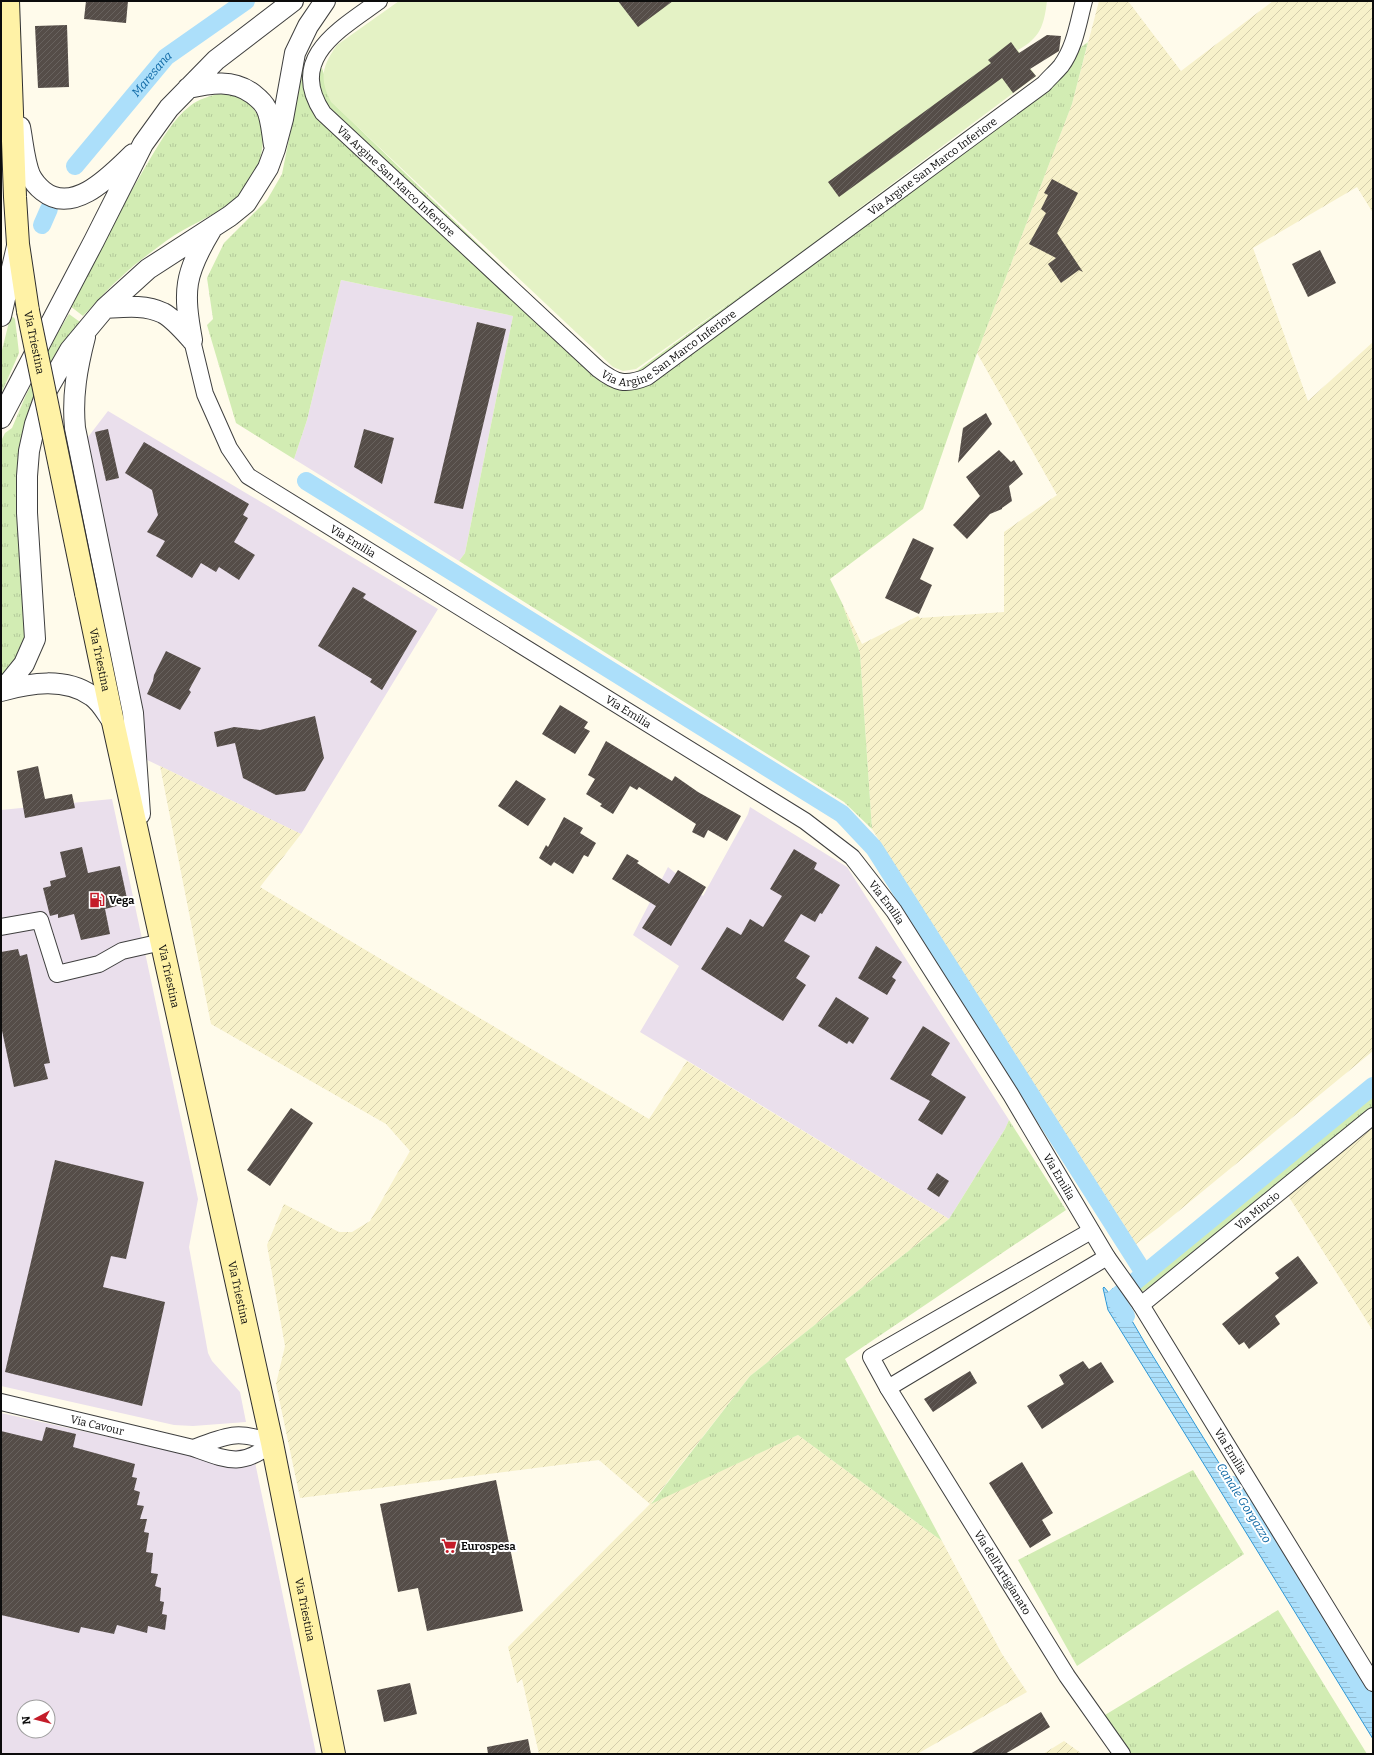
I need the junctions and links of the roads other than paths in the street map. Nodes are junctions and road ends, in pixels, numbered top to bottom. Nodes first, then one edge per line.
1 (8, 1) edge
2 (293, 1) edge
3 (325, 1) edge
4 (379, 1) edge
5 (1084, 1) edge
6 (11, 82) junction
7 (188, 88) junction
8 (143, 144) junction
9 (275, 149) junction
10 (212, 228) junction
11 (18, 244) junction
12 (105, 308) junction
13 (1, 316) edge
14 (88, 329) junction
15 (192, 340) junction
16 (1, 418) edge
17 (1, 690) edge
18 (113, 722) junction
19 (144, 863) junction
20 (1, 927) edge
21 (162, 942) junction
22 (1373, 1116) edge
23 (1091, 1231) junction
24 (1107, 1257) junction
25 (1141, 1305) junction
26 (888, 1388) junction
27 (1, 1402) edge
28 (272, 1443) junction
29 (193, 1448) junction
30 (1373, 1683) edge
31 (334, 1754) edge
32 (1122, 1754) edge

1 - 6 main road, Via Triestina
2 - 7 street
3 - 9 street
4 - 5 street, Via Argine San Marco Inferiore
6 - 8 street
6 - 11 main road, Via Triestina
7 - 8 street
7 - 9 street
8 - 16 street
9 - 10 street
10 - 12 street
10 - 15 street
11 - 13 street
11 - 18 main road, Via Triestina, bridge
12 - 14 street
12 - 15 street
14 - 17 street
14 - 19 street
15 - 23 street, Via Emilia
17 - 18 street
18 - 19 main road, Via Triestina
19 - 21 main road, Via Triestina
20 - 21 street
21 - 28 main road, Via Triestina
22 - 25 street, Via Mincio
23 - 24 street, Via Emilia
23 - 26 street, Via dell'Artigianato
24 - 25 street, Via Emilia
24 - 26 street
25 - 30 street, Via Emilia
26 - 32 street, Via dell'Artigianato
27 - 29 street, Via Cavour
28 - 29 street
28 - 29 street, Via Cavour
28 - 31 main road, Via Triestina

